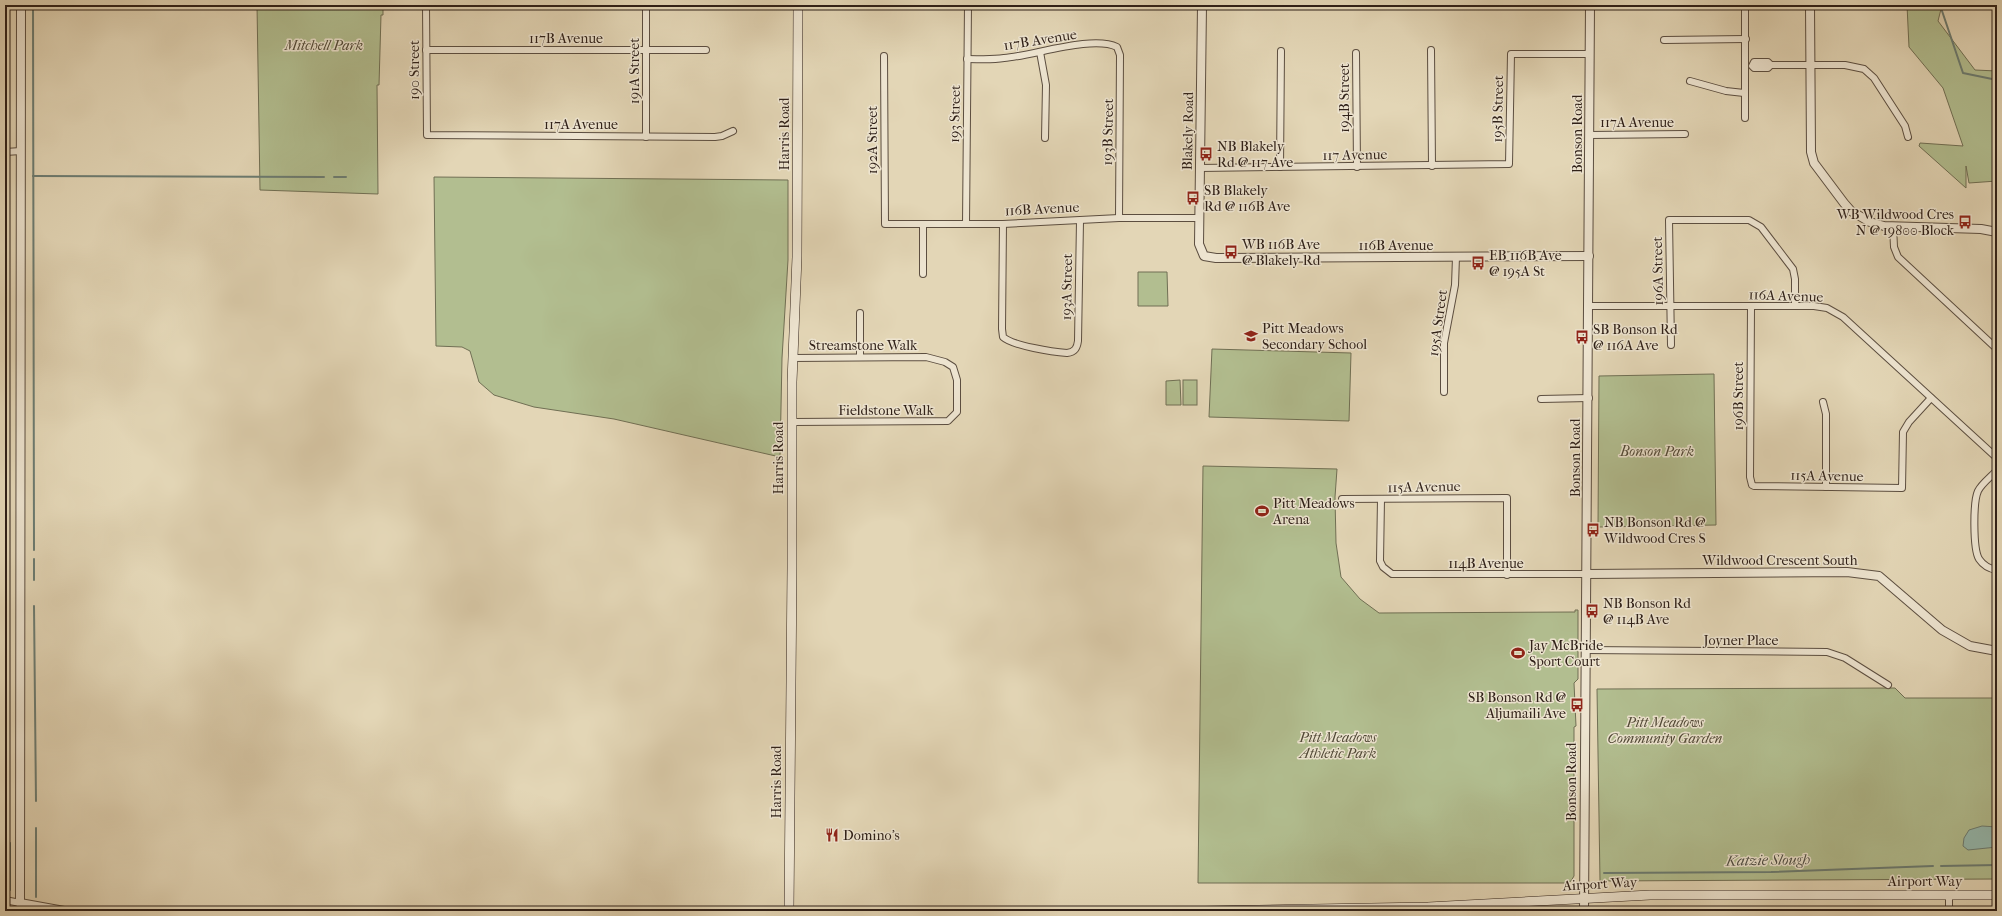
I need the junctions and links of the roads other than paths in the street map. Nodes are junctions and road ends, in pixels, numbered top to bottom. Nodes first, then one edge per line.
1 (20, 5) edge
2 (426, 5) edge
3 (646, 5) edge
4 (798, 5) edge
5 (968, 5) edge
6 (1202, 5) edge
7 (1590, 5) edge
8 (1745, 5) edge
9 (1810, 5) edge
10 (1746, 39) junction
11 (1664, 40) dead end
12 (1117, 46) joint
13 (426, 50) junction
14 (645, 50) junction
15 (706, 50) dead end
16 (1431, 50) dead end
17 (1281, 51) dead end
18 (1040, 52) junction
19 (1356, 53) dead end
20 (1590, 54) junction
21 (884, 56) dead end
22 (967, 59) junction
23 (1810, 65) junction
24 (1749, 66) junction
25 (1690, 81) dead end
26 (1744, 93) junction
27 (1745, 118) dead end
28 (733, 131) dead end
29 (1685, 134) dead end
30 (427, 135) joint
31 (1590, 135) junction
32 (646, 137) junction
33 (1908, 137) dead end
34 (1045, 138) dead end
35 (21, 151) junction
36 (5, 152) edge
37 (1509, 164) joint
38 (1432, 166) junction
39 (1357, 167) junction
40 (1200, 168) junction
41 (1280, 168) junction
42 (1119, 218) junction
43 (1200, 218) junction
44 (1080, 221) junction
45 (885, 224) joint
46 (923, 224) junction
47 (966, 224) junction
48 (1003, 224) junction
49 (1893, 226) junction
50 (1997, 232) edge
51 (1204, 256) joint
52 (1589, 256) junction
53 (1456, 257) junction
54 (923, 274) dead end
55 (1589, 306) junction
56 (1670, 306) junction
57 (1750, 306) junction
58 (1795, 306) junction
59 (860, 313) dead end
60 (1671, 345) dead end
61 (1997, 349) edge
62 (860, 357) junction
63 (792, 358) junction
64 (1444, 392) dead end
65 (957, 393) joint
66 (1589, 398) junction
67 (1931, 398) junction
68 (1541, 399) dead end
69 (1823, 402) dead end
70 (792, 422) junction
71 (1997, 458) edge
72 (1997, 470) edge
73 (1752, 485) joint
74 (1826, 487) junction
75 (1381, 499) junction
76 (1342, 500) dead end
77 (1997, 570) edge
78 (1586, 574) junction
79 (1507, 575) junction
80 (1585, 650) junction
81 (1997, 651) edge
82 (1888, 685) dead end
83 (1949, 895) junction
84 (1997, 895) edge
85 (1584, 899) junction
86 (5, 900) edge
87 (20, 903) junction
88 (64, 911) edge
89 (789, 911) edge
90 (1205, 911) edge
91 (1584, 911) edge
92 (1949, 911) edge

1 - 35 street
2 - 13 street, 190 Street
3 - 14 street, 191A Street
4 - 63 main road, Harris Road
5 - 22 street, 193 Street
6 - 40 street, Blakely Road
7 - 20 street, Bonson Road
8 - 10 street
9 - 23 street
10 - 11 street
10 - 24 street
12 - 18 street, 117B Avenue
12 - 42 street, 193B Street
13 - 14 street, 117B Avenue
13 - 30 street, 190 Street
14 - 15 street, 117B Avenue
14 - 32 street, 191A Street
16 - 38 street
17 - 41 street
18 - 22 street, 117B Avenue
18 - 34 street
19 - 39 street, 194B Street
20 - 31 street, Bonson Road
20 - 37 street, 195B Street
21 - 45 street, 192A Street
22 - 47 street, 193 Street
23 - 24 street
23 - 33 street
23 - 49 street
24 - 26 street
25 - 26 street
26 - 27 street
28 - 32 street, 117A Avenue
29 - 31 street, 117A Avenue
30 - 32 street, 117A Avenue
31 - 52 street, Bonson Road
35 - 36 street
35 - 87 street
37 - 38 street, 117 Avenue
38 - 39 street, 117 Avenue
39 - 41 street, 117 Avenue
40 - 41 street, 117 Avenue
40 - 43 street, Blakely Road
42 - 43 street, 116B Avenue
42 - 44 street, 116B Avenue
43 - 51 street, Blakely Road
44 - 48 street, 116B Avenue
44 - 48 street, 193A Street
45 - 46 street, 116B Avenue
46 - 47 street, 116B Avenue
46 - 54 street
47 - 48 street, 116B Avenue
49 - 50 street
49 - 61 street
51 - 53 street, 116B Avenue
52 - 53 street, 116B Avenue
52 - 55 street, Bonson Road
53 - 64 street, 195A Street
55 - 56 street, 116A Avenue
55 - 66 street, Bonson Road
56 - 57 street, 116A Avenue
56 - 58 street, 196A Street
56 - 60 street, 196A Street
57 - 58 street, 116A Avenue
57 - 73 street, 196B Street
58 - 67 street, 116A Avenue
59 - 62 street
62 - 63 street, Streamstone Walk
62 - 65 street, Streamstone Walk
63 - 70 main road, Harris Road
65 - 70 street, Fieldstone Walk
66 - 68 street
66 - 78 street, Bonson Road
67 - 71 street, 116A Avenue
67 - 74 street, 115A Avenue
69 - 74 street
70 - 89 main road, Harris Road
72 - 77 street
73 - 74 street, 115A Avenue
75 - 76 street, 115A Avenue
75 - 79 street, 114B Avenue
75 - 79 street, 115A Avenue
78 - 79 street, 114B Avenue
78 - 80 street, Bonson Road
78 - 81 street, Wildwood Crescent South
80 - 82 street, Joyner Place
80 - 85 street, Bonson Road
83 - 84 main road, Airport Way
83 - 85 main road, Airport Way
83 - 92 street
85 - 90 main road, Airport Way
85 - 91 street, Bonson Road
86 - 87 street
87 - 88 street

